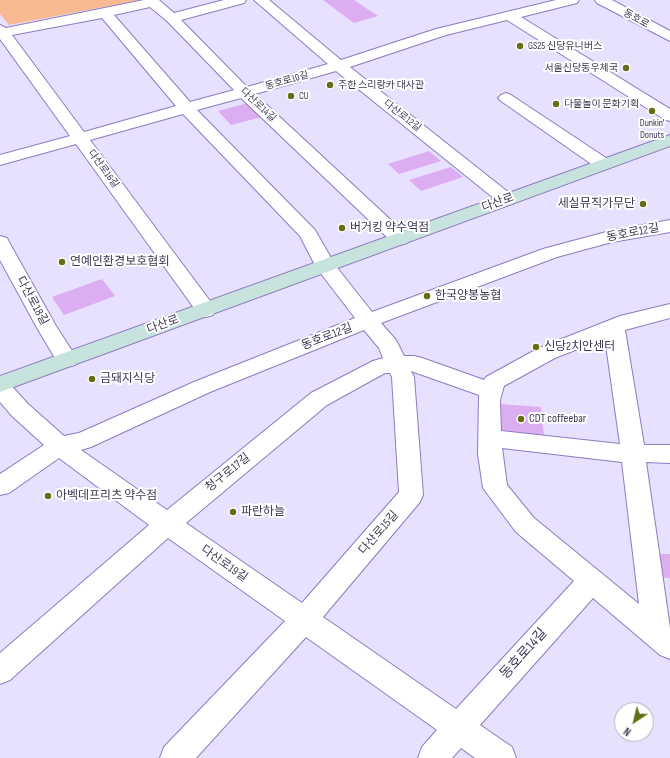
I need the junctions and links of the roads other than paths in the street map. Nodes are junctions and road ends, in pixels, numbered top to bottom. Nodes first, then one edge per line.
1 (239, 0) edge
2 (260, 0) edge
3 (572, 0) edge
4 (602, 0) edge
5 (105, 13) junction
6 (509, 15) junction
7 (172, 18) junction
8 (1, 31) edge
9 (670, 37) edge
10 (339, 66) junction
11 (245, 93) junction
12 (506, 98) dead end
13 (187, 109) junction
14 (670, 116) edge
15 (80, 138) junction
16 (670, 140) edge
17 (0, 160) edge
18 (603, 164) junction
19 (507, 200) junction
20 (670, 226) edge
21 (400, 239) junction
22 (0, 242) edge
23 (326, 267) junction
24 (206, 310) junction
25 (670, 311) edge
26 (368, 321) junction
27 (614, 326) junction
28 (67, 360) junction
29 (398, 364) junction
30 (0, 384) edge
31 (0, 388) edge
32 (492, 390) junction
33 (490, 438) junction
34 (61, 445) junction
35 (633, 453) junction
36 (670, 454) edge
37 (0, 486) edge
38 (167, 524) junction
39 (591, 581) junction
40 (304, 620) junction
41 (663, 640) edge
42 (0, 672) edge
43 (458, 728) junction
44 (175, 758) edge
45 (433, 758) edge
46 (501, 758) edge

1 - 7 street
2 - 10 street, 다산로12길
3 - 6 street, 동호로10길
4 - 9 street, 동호로
5 - 7 street, 다산로14길
5 - 8 street, 다산로14길
5 - 13 street
6 - 10 street, 동호로10길
6 - 14 street
7 - 11 street, 다산로14길
8 - 15 street, 다산로16길
10 - 11 street, 동호로10길
10 - 19 street, 다산로12길
11 - 13 street, 동호로10길
11 - 21 street, 다산로14길
12 - 18 street
13 - 15 street, 동호로10길
13 - 23 street
15 - 17 street, 동호로10길
15 - 24 street, 다산로16길
16 - 18 main road, 다산로
18 - 19 main road, 다산로
19 - 21 main road, 다산로
20 - 26 street, 동호로12길
21 - 23 main road, 다산로
22 - 28 street, 다산로18길
23 - 24 main road, 다산로
23 - 26 street, 다산로15길
24 - 28 main road, 다산로
25 - 27 street
26 - 29 street, 다산로15길
26 - 34 street, 동호로12길
27 - 32 street
27 - 35 street
28 - 30 main road, 다산로
29 - 32 street, 청구로17길
29 - 38 street, 청구로17길
29 - 40 street, 다산로15길
31 - 34 street, 다산로19길
32 - 33 street
33 - 35 street
33 - 39 street
34 - 37 street, 동호로12길
34 - 38 street, 다산로19길
35 - 36 street
35 - 41 street
38 - 40 street, 다산로19길
38 - 42 street, 청구로17길
39 - 41 street
39 - 43 street, 동호로14길
40 - 43 street, 다산로19길
40 - 44 street, 다산로15길
43 - 45 street
43 - 46 street, 다산로19길

